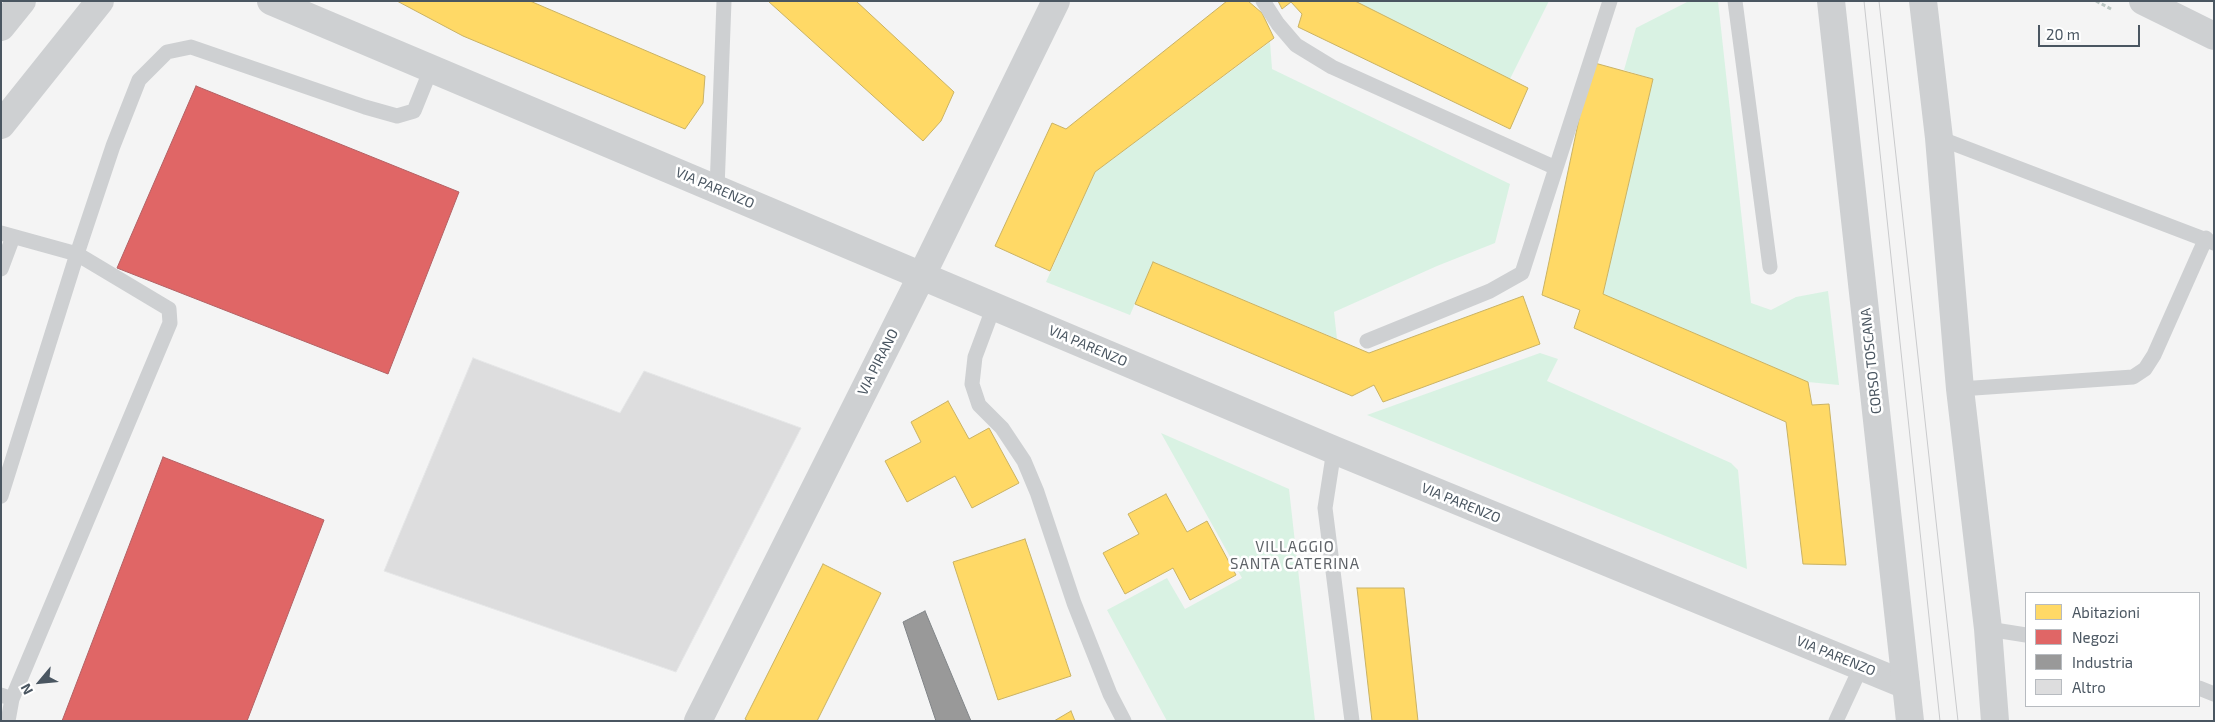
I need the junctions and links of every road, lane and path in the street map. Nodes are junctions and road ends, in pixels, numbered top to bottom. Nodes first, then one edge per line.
1 (22, 1) edge
2 (100, 1) edge
3 (271, 1) edge
4 (724, 1) edge
5 (1056, 1) edge
6 (1263, 1) edge
7 (1610, 1) edge
8 (1735, 1) edge
9 (1831, 1) edge
10 (1923, 1) edge
11 (2143, 1) edge
12 (1, 27) edge
13 (2214, 36) edge
14 (431, 69) junction
15 (1, 125) edge
16 (1940, 138) junction
17 (1556, 168) junction
18 (717, 189) junction
19 (7, 235) edge
20 (2210, 240) edge
21 (77, 254) junction
22 (1770, 267) dead end
23 (1, 269) edge
24 (922, 275) junction
25 (994, 306) junction
26 (1366, 341) dead end
27 (1960, 390) junction
28 (1334, 450) junction
29 (1, 496) edge
30 (1988, 629) junction
31 (2025, 635) edge
32 (1861, 667) junction
33 (1906, 686) junction
34 (2200, 688) edge
35 (2214, 694) edge
36 (7, 697) edge
37 (8, 721) edge
38 (698, 721) edge
39 (1124, 721) edge
40 (1352, 721) edge
41 (1836, 721) edge
42 (1910, 721) edge
43 (1995, 721) edge

1 - 12 street
2 - 15 street
3 - 14 street, VIA PARENZO
4 - 18 lane
5 - 24 street, VIA PIRANO
6 - 17 lane
7 - 17 lane
8 - 22 lane
9 - 33 street, CORSO TOSCANA
10 - 16 street
11 - 13 street
14 - 18 street, VIA PARENZO
14 - 21 lane
16 - 20 lane
16 - 27 street
17 - 26 lane
18 - 24 street, VIA PARENZO
19 - 21 lane
19 - 23 lane
20 - 27 lane
21 - 29 lane
21 - 36 lane
24 - 25 street, VIA PARENZO
24 - 38 street, VIA PIRANO
25 - 28 street, VIA PARENZO
25 - 39 lane
27 - 30 street
28 - 32 street, VIA PARENZO
28 - 40 lane
30 - 31 lane
30 - 43 street
32 - 33 street, VIA PARENZO
32 - 41 lane
33 - 42 street, CORSO TOSCANA
34 - 35 lane
36 - 37 lane

